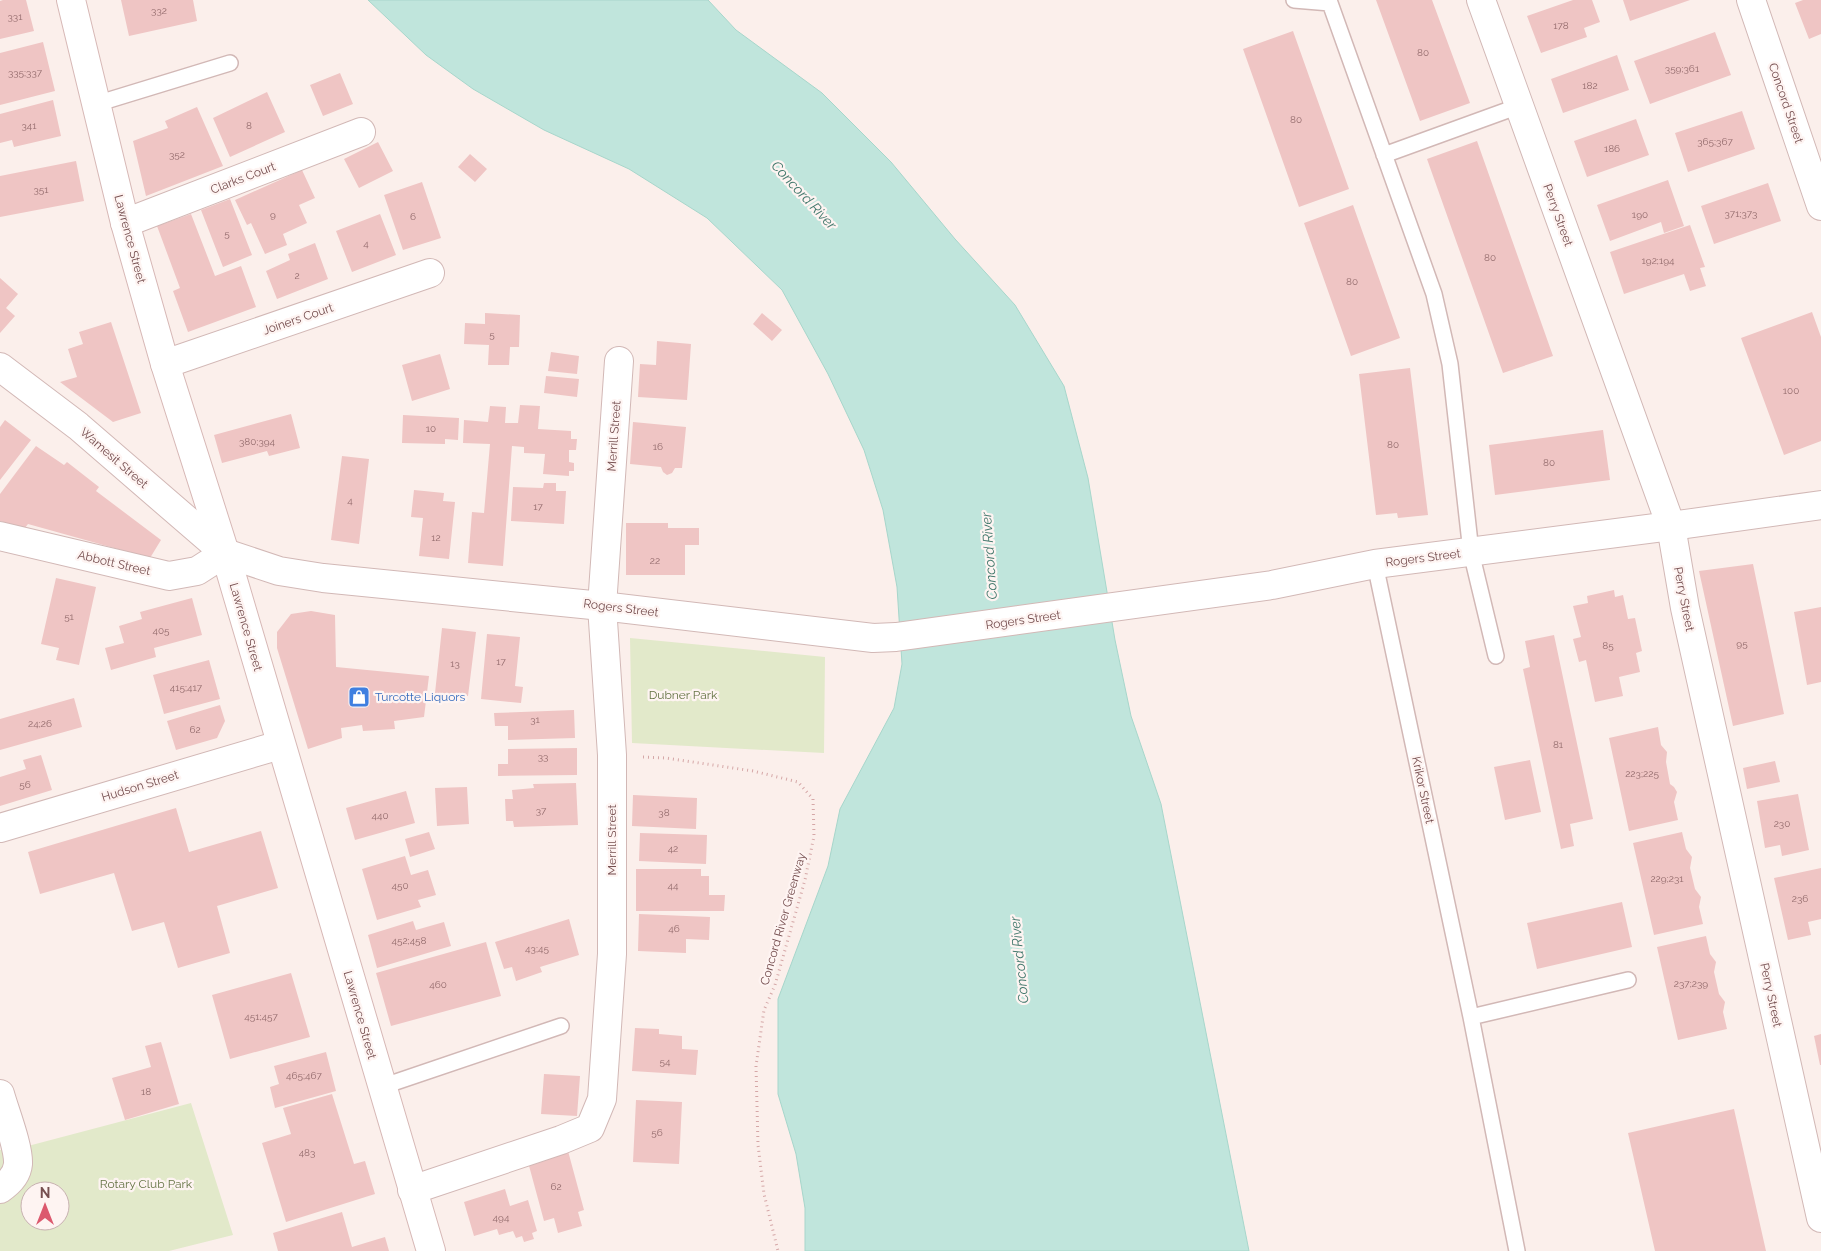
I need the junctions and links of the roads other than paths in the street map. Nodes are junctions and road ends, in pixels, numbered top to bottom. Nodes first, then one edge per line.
1 (71, 0) edge
2 (1294, 0) edge
3 (1481, 0) edge
4 (1751, 0) edge
5 (230, 63) dead end
6 (96, 104) junction
7 (1519, 106) junction
8 (361, 132) dead end
9 (1384, 154) junction
10 (1821, 206) edge
11 (125, 224) junction
12 (430, 273) dead end
13 (619, 361) dead end
14 (165, 364) junction
15 (0, 367) edge
16 (1821, 505) edge
17 (1671, 526) junction
18 (0, 536) edge
19 (1471, 552) junction
20 (225, 553) junction
21 (1376, 564) junction
22 (602, 606) junction
23 (1496, 656) dead end
24 (280, 744) junction
25 (0, 828) edge
26 (1628, 980) dead end
27 (1471, 1017) junction
28 (561, 1026) dead end
29 (382, 1087) junction
30 (0, 1094) edge
31 (0, 1189) edge
32 (412, 1190) junction
33 (1821, 1218) edge
34 (431, 1251) edge
35 (1517, 1251) edge

1 - 6 street, Lawrence Street
2 - 9 lane
3 - 7 street, Perry Street
4 - 10 street, Concord Street
5 - 6 lane
6 - 11 street, Lawrence Street
7 - 9 lane
7 - 17 street, Perry Street
8 - 11 street, Clarks Court
9 - 19 lane
11 - 14 street, Lawrence Street
12 - 14 street, Joiners Court
13 - 22 street, Merrill Street
14 - 20 street, Lawrence Street
15 - 20 street, Wamesit Street
16 - 17 street, Rogers Street
17 - 19 street, Rogers Street
17 - 33 street, Perry Street
18 - 20 street, Abbott Street
19 - 21 street, Rogers Street
19 - 23 lane
20 - 22 street, Rogers Street
20 - 24 street, Lawrence Street
21 - 22 street, Rogers Street
21 - 27 lane, Krikor Street
22 - 32 street, Merrill Street
24 - 25 street, Hudson Street
24 - 29 street, Lawrence Street
26 - 27 lane
27 - 35 lane, Krikor Street
28 - 29 lane
29 - 32 street, Lawrence Street
30 - 31 street
32 - 34 street, Lawrence Street

